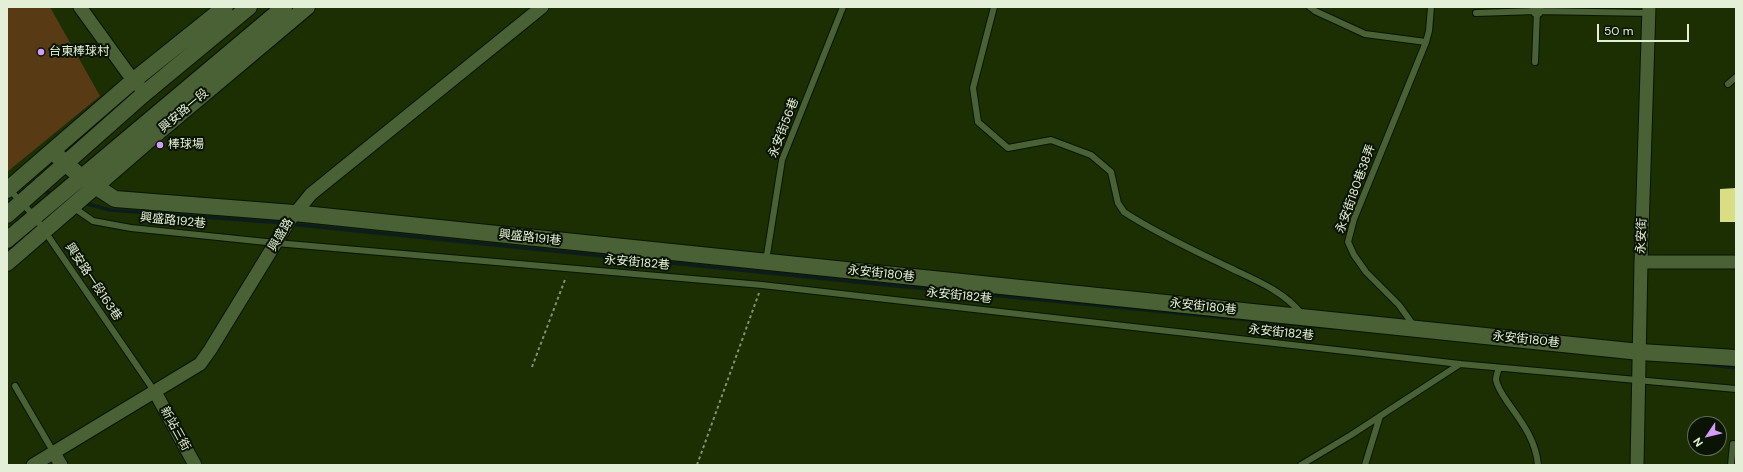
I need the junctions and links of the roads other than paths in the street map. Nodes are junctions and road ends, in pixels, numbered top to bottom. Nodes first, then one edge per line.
1 (80, 7) edge
2 (225, 7) edge
3 (249, 7) edge
4 (284, 7) edge
5 (307, 7) edge
6 (542, 7) edge
7 (843, 7) edge
8 (994, 7) edge
9 (1310, 7) edge
10 (1431, 7) edge
11 (1537, 9) edge
12 (1649, 10) edge
13 (1476, 14) dead end
14 (1426, 42) junction
15 (1534, 62) dead end
16 (1736, 77) edge
17 (134, 80) junction
18 (1728, 84) dead end
19 (145, 93) junction
20 (52, 150) junction
21 (65, 163) junction
22 (81, 177) junction
23 (95, 187) junction
24 (8, 190) edge
25 (22, 202) junction
26 (73, 206) junction
27 (7, 215) edge
28 (35, 217) junction
29 (292, 217) junction
30 (45, 231) junction
31 (278, 239) junction
32 (7, 240) edge
33 (1641, 262) junction
34 (1736, 262) edge
35 (7, 263) edge
36 (766, 263) junction
37 (1304, 317) junction
38 (1414, 328) junction
39 (1640, 356) junction
40 (1736, 358) edge
41 (1460, 364) junction
42 (1499, 368) junction
43 (1639, 381) junction
44 (15, 386) dead end
45 (1736, 389) edge
46 (154, 392) junction
47 (1380, 416) junction
48 (1733, 444) dead end
49 (54, 453) junction
50 (33, 465) edge
51 (61, 465) edge
52 (194, 465) edge
53 (1301, 465) edge
54 (1365, 465) edge
55 (1538, 465) edge
56 (1637, 465) edge
57 (1731, 465) edge

1 - 17 street
2 - 17 street
3 - 19 street
4 - 22 street, 興安路一段
5 - 23 street, 興安路一段
6 - 29 street, 興盛路
7 - 36 lane, 永安街56巷
8 - 37 lane
9 - 14 lane
10 - 14 lane, 永安街180巷38弄
11 - 12 lane
11 - 13 lane
11 - 15 lane
12 - 33 street, 永安街
14 - 38 lane, 永安街180巷38弄
16 - 18 lane
17 - 19 street
17 - 20 street
19 - 21 street
20 - 21 street, 興盛路191巷
20 - 24 street
21 - 22 street, 興盛路191巷
21 - 25 street
22 - 23 street, 興盛路191巷
22 - 28 street, 興安路一段
23 - 26 street, 興安路一段
23 - 29 street, 興盛路191巷
24 - 25 lane, 興安路一段163巷
25 - 27 street
25 - 28 lane, 興安路一段163巷
26 - 30 street, 興安路一段
26 - 31 lane, 興盛路192巷
28 - 30 lane, 興安路一段163巷
28 - 32 street, 興安路一段
29 - 31 street, 興盛路
29 - 36 street, 興盛路191巷
30 - 35 street, 興安路一段
30 - 46 lane, 興安路一段163巷
31 - 41 lane, 永安街182巷
31 - 46 street, 興盛路
33 - 34 street
33 - 39 street, 永安街
36 - 37 street, 永安街180巷
37 - 38 street, 永安街180巷
38 - 39 street, 永安街180巷
39 - 40 street, 永安街180巷
39 - 43 street, 永安街
41 - 42 lane, 永安街182巷
41 - 47 lane
42 - 43 lane, 永安街182巷
42 - 55 lane
43 - 45 lane, 永安街182巷
43 - 56 street, 永安街
44 - 49 lane
46 - 49 street, 興盛路
46 - 52 street, 新站三街
47 - 53 lane
47 - 54 lane
48 - 57 lane
49 - 50 street, 興盛路
49 - 51 street

